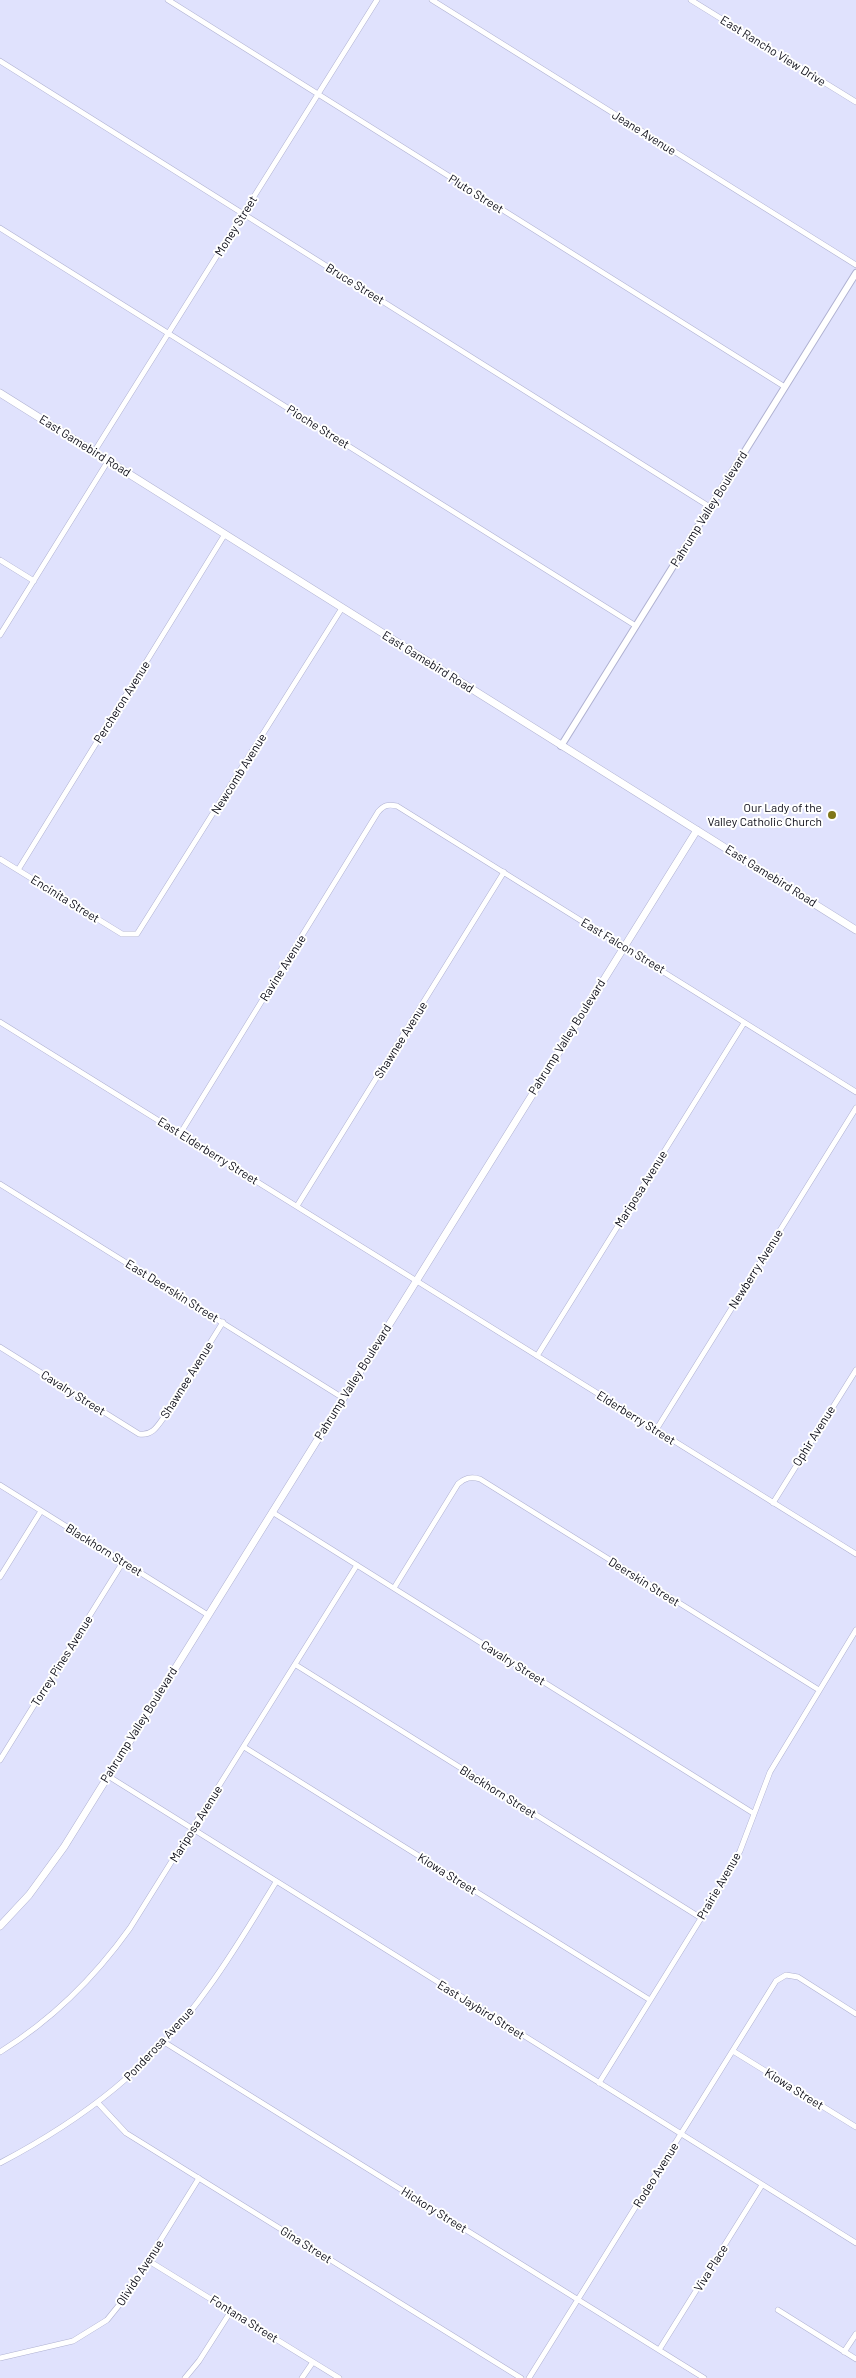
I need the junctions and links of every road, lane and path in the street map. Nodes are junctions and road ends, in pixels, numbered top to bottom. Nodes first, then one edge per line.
1 (168, 0) edge
2 (377, 0) edge
3 (432, 0) edge
4 (691, 0) edge
5 (0, 62) edge
6 (318, 94) junction
7 (856, 102) edge
8 (243, 215) junction
9 (0, 228) edge
10 (856, 265) edge
11 (856, 273) edge
12 (168, 333) junction
13 (785, 387) junction
14 (0, 393) edge
15 (94, 452) junction
16 (108, 461) junction
17 (710, 506) junction
18 (226, 534) junction
19 (0, 560) edge
20 (34, 581) junction
21 (342, 608) junction
22 (636, 626) junction
23 (0, 635) edge
24 (561, 746) junction
25 (388, 805) joint
26 (696, 830) junction
27 (0, 858) edge
28 (18, 870) junction
29 (504, 872) junction
30 (856, 930) edge
31 (132, 936) joint
32 (623, 947) junction
33 (0, 1022) edge
34 (744, 1022) junction
35 (856, 1092) edge
36 (856, 1108) edge
37 (180, 1134) junction
38 (0, 1184) edge
39 (297, 1206) junction
40 (416, 1280) junction
41 (223, 1322) junction
42 (0, 1347) edge
43 (537, 1356) junction
44 (856, 1370) edge
45 (343, 1398) junction
46 (656, 1430) junction
47 (147, 1434) joint
48 (0, 1485) edge
49 (773, 1503) junction
50 (41, 1511) junction
51 (272, 1512) junction
52 (856, 1554) edge
53 (123, 1562) junction
54 (357, 1565) junction
55 (0, 1577) edge
56 (394, 1588) junction
57 (208, 1615) junction
58 (856, 1630) edge
59 (296, 1666) junction
60 (819, 1690) junction
61 (244, 1747) junction
62 (0, 1760) edge
63 (108, 1776) junction
64 (753, 1813) junction
65 (193, 1830) junction
66 (276, 1882) junction
67 (701, 1918) junction
68 (0, 1926) edge
69 (650, 2000) junction
70 (856, 2014) edge
71 (164, 2042) junction
72 (733, 2050) junction
73 (0, 2052) edge
74 (599, 2083) junction
75 (98, 2103) junction
76 (856, 2127) edge
77 (681, 2134) junction
78 (0, 2163) edge
79 (199, 2178) junction
80 (762, 2185) junction
81 (856, 2243) edge
82 (149, 2261) junction
83 (578, 2299) junction
84 (778, 2310) dead end
85 (231, 2311) junction
86 (856, 2334) edge
87 (659, 2350) junction
88 (844, 2352) junction
89 (0, 2358) edge
90 (856, 2359) edge
91 (313, 2362) junction
92 (185, 2378) edge
93 (302, 2378) edge
94 (339, 2378) edge
95 (521, 2378) edge
96 (529, 2378) edge
97 (704, 2378) edge

1 - 6 street, Pluto Street
2 - 6 street, Money Street
3 - 10 street, Jeane Avenue
4 - 7 street, East Rancho View Drive
5 - 8 street, Bruce Street
6 - 8 street, Money Street
6 - 13 street, Pluto Street
8 - 12 street, Money Street
8 - 17 street, Bruce Street
9 - 12 street, Pioche Street
11 - 13 street, Pahrump Valley Boulevard
12 - 15 street, Money Street
12 - 22 street, Pioche Street
13 - 17 street, Pahrump Valley Boulevard
14 - 15 main road, East Gamebird Road
15 - 16 main road, East Gamebird Road
16 - 18 main road, East Gamebird Road
16 - 20 street
17 - 22 street, Pahrump Valley Boulevard
18 - 21 main road, East Gamebird Road
18 - 28 street, Percheron Avenue
19 - 20 street
20 - 23 street
21 - 24 main road, East Gamebird Road
21 - 31 street, Newcomb Avenue
22 - 24 street, Pahrump Valley Boulevard
24 - 26 main road, East Gamebird Road
25 - 29 street, East Falcon Street
25 - 37 street, Ravine Avenue
26 - 30 main road, East Gamebird Road
26 - 32 main road, Pahrump Valley Boulevard
27 - 28 street, Encinita Street
28 - 31 street, Encinita Street
29 - 32 street, East Falcon Street
29 - 39 street, Shawnee Avenue
32 - 34 street, East Falcon Street
32 - 40 main road, Pahrump Valley Boulevard
33 - 37 street, East Elderberry Street
34 - 35 street, East Falcon Street
34 - 43 street, Mariposa Avenue
36 - 46 street, Newberry Avenue
37 - 39 street, East Elderberry Street
38 - 41 street, East Deerskin Street
39 - 40 street, East Elderberry Street
40 - 43 street, Elderberry Street
40 - 45 main road, Pahrump Valley Boulevard
41 - 45 street, East Deerskin Street
41 - 47 street, Shawnee Avenue
42 - 47 street, Cavalry Street
43 - 46 street, Elderberry Street
44 - 49 street, Ophir Avenue
45 - 51 main road, Pahrump Valley Boulevard
46 - 49 street, Elderberry Street
48 - 50 street, Blackhorn Street
49 - 52 street, Elderberry Street
50 - 53 street, Blackhorn Street
50 - 55 street
51 - 54 street, Cavalry Street
51 - 57 main road, Pahrump Valley Boulevard
53 - 57 street, Blackhorn Street
53 - 62 street, Torrey Pines Avenue
54 - 56 street, Cavalry Street
54 - 59 street, Mariposa Avenue
56 - 60 street, Deerskin Street
56 - 64 street, Cavalry Street
57 - 63 main road, Pahrump Valley Boulevard
58 - 60 street, Prairie Avenue
59 - 61 street, Mariposa Avenue
59 - 67 street, Blackhorn Street
60 - 64 street, Prairie Avenue
61 - 65 street, Mariposa Avenue
61 - 69 street, Kiowa Street
63 - 65 street, East Jaybird Street
63 - 68 main road, Pahrump Valley Boulevard
64 - 67 street, Prairie Avenue
65 - 66 street, East Jaybird Street
65 - 73 street, Mariposa Avenue
66 - 71 street, Ponderosa Avenue
66 - 74 street, East Jaybird Street
67 - 69 street, Prairie Avenue
69 - 74 street, Prairie Avenue
70 - 72 street, Rodeo Avenue
71 - 75 street, Ponderosa Avenue
71 - 83 street, Hickory Street
72 - 76 street, Kiowa Street
72 - 77 street, Rodeo Avenue
74 - 77 street, East Jaybird Street
75 - 78 street, Ponderosa Avenue
75 - 79 street, Gina Street
77 - 80 street, East Jaybird Street
77 - 83 street, Rodeo Avenue
79 - 82 street, Olivido Avenue
79 - 95 street, Gina Street
80 - 81 street, East Jaybird Street
80 - 87 street, Viva Place
82 - 85 street, Fontana Street
82 - 89 street, Olivido Avenue
83 - 87 street, Hickory Street
83 - 96 street, Rodeo Avenue
84 - 88 street
85 - 91 street, Fontana Street
85 - 92 street
86 - 88 street
87 - 97 street, Hickory Street
88 - 90 street
91 - 93 street
91 - 94 street, Fontana Street

